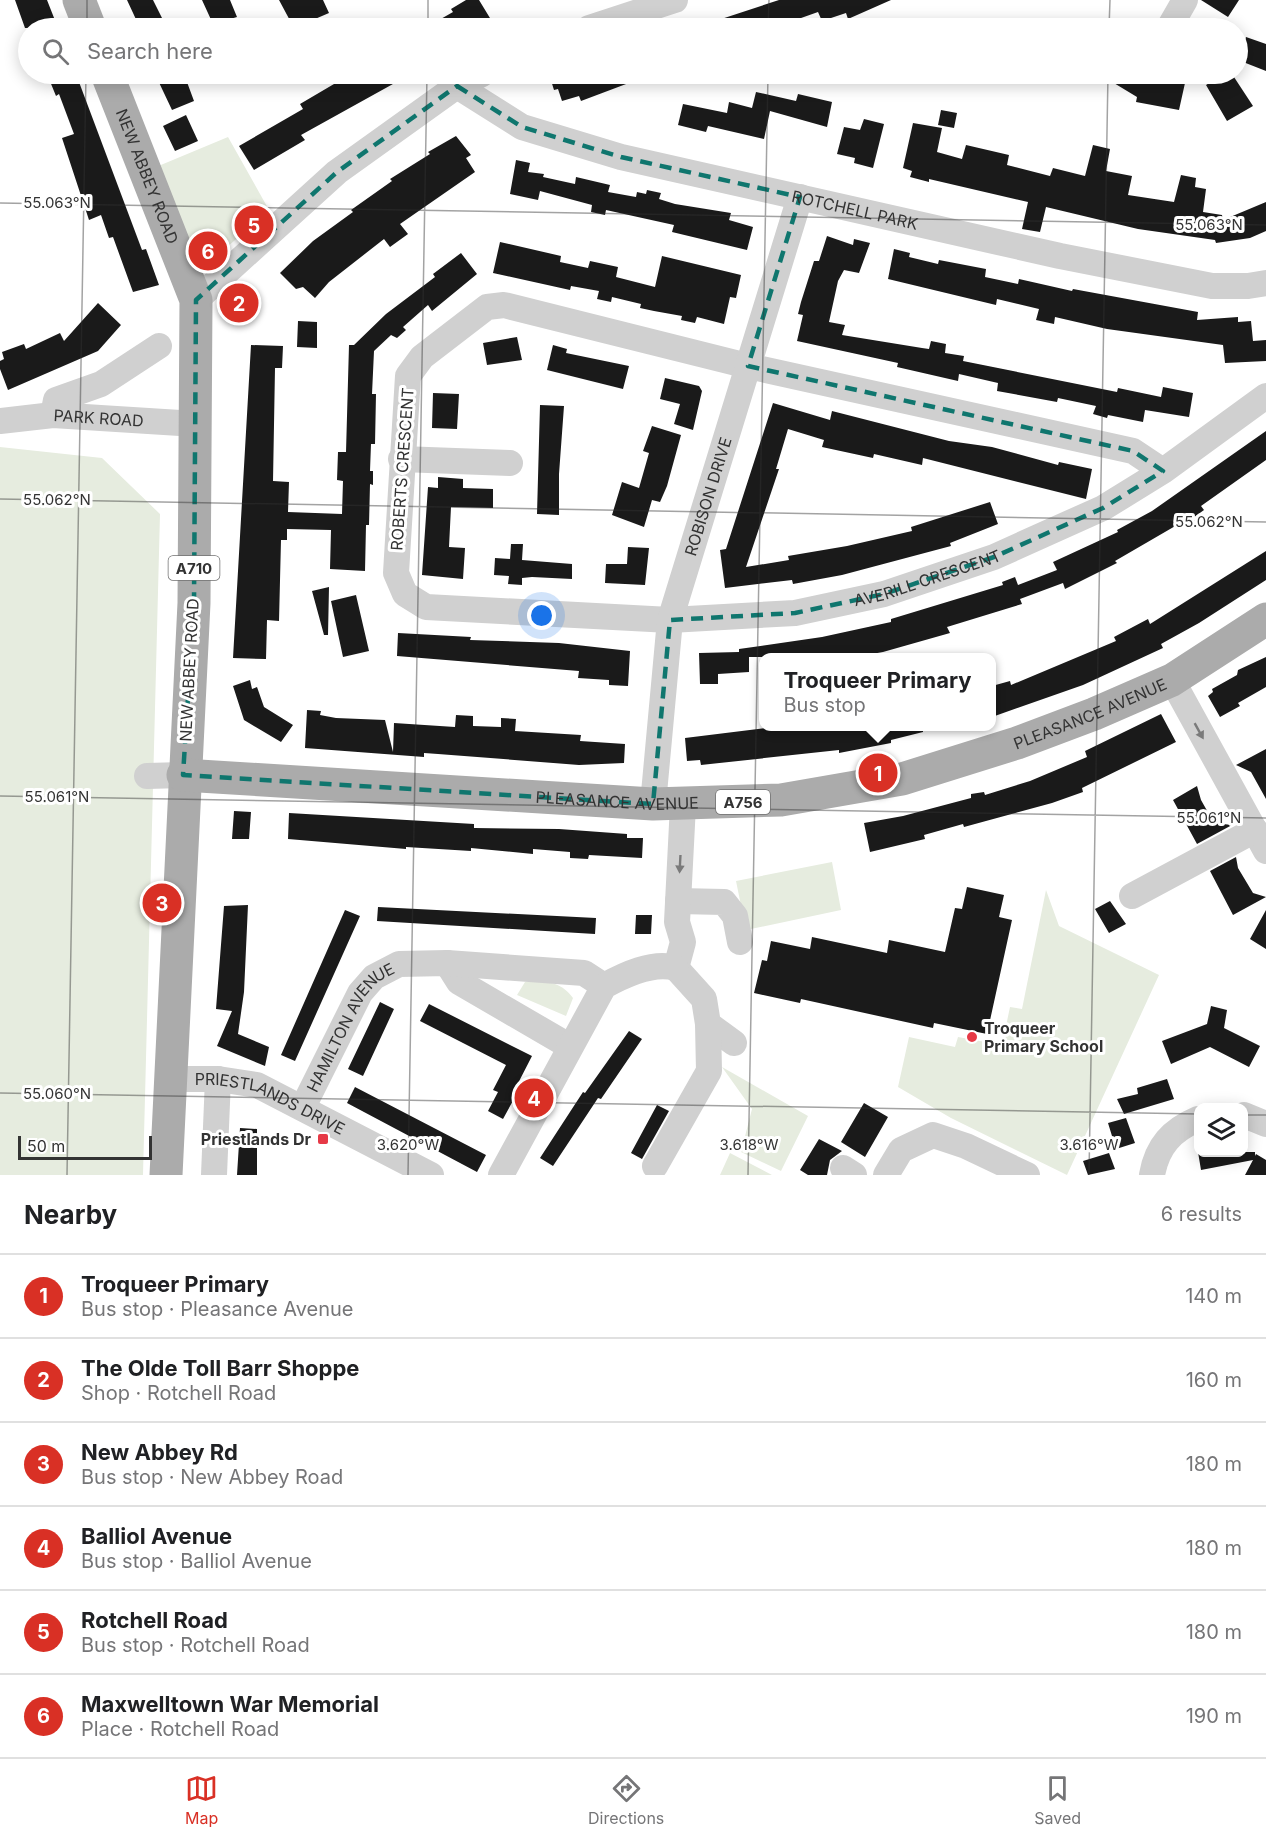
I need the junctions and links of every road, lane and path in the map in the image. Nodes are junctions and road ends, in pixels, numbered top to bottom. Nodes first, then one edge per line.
1 (80, 0) edge
2 (675, 0) edge
3 (1185, 0) edge
4 (86, 18) edge
5 (620, 18) edge
6 (1175, 18) edge
7 (111, 84) edge
8 (461, 84) edge
9 (457, 86) junction
10 (800, 197) junction
11 (1266, 283) edge
12 (196, 300) junction
13 (159, 346) dead end
14 (748, 366) junction
15 (1266, 396) edge
16 (53, 415) junction
17 (1, 418) edge
18 (196, 424) junction
19 (401, 459) junction
20 (510, 463) dead end
21 (1163, 471) junction
22 (1266, 619) edge
23 (670, 620) junction
24 (1172, 680) junction
25 (147, 776) dead end
26 (183, 776) junction
27 (668, 805) junction
28 (1260, 841) edge
29 (1132, 896) dead end
30 (678, 901) junction
31 (740, 942) dead end
32 (447, 963) junction
33 (676, 968) junction
34 (604, 986) junction
35 (708, 1024) junction
36 (734, 1043) dead end
37 (569, 1046) junction
38 (169, 1079) junction
39 (218, 1079) junction
40 (303, 1107) junction
41 (1248, 1117) edge
42 (1194, 1121) edge
43 (1266, 1124) edge
44 (655, 1166) dead end
45 (166, 1175) edge
46 (214, 1175) edge
47 (431, 1175) edge
48 (501, 1175) edge
49 (886, 1175) edge
50 (1027, 1175) edge
51 (1152, 1175) edge

1 - 4 main road
2 - 5 street
3 - 6 street
7 - 12 main road, NEW ABBEY ROAD / A710
8 - 9 street
9 - 10 street, ROTCHELL PARK
9 - 12 street
10 - 11 street, ROTCHELL PARK
10 - 14 street, ROBISON DRIVE
12 - 18 main road, NEW ABBEY ROAD / A710
13 - 16 street
14 - 19 street, ROBERTS CRESCENT
14 - 21 street
14 - 23 street, ROBISON DRIVE
15 - 21 street, AVERILL CRESCENT
16 - 17 street, PARK ROAD
16 - 18 street, PARK ROAD
18 - 26 main road, NEW ABBEY ROAD / A710
19 - 20 street
19 - 23 street, ROBERTS CRESCENT
21 - 23 street, AVERILL CRESCENT
22 - 24 main road, PLEASANCE AVENUE / A756
23 - 27 street, ROBISON DRIVE
24 - 27 main road, PLEASANCE AVENUE / A756
24 -> 28 street
25 - 26 street
26 - 27 main road, PLEASANCE AVENUE / A756
26 - 38 main road, NEW ABBEY ROAD / A710
27 -> 30 street, ROBISON DRIVE
28 - 29 street
30 - 31 street
30 - 33 street, ROBISON DRIVE
32 - 34 street, HAMILTON AVENUE
32 - 37 street
32 - 40 street, HAMILTON AVENUE
33 - 34 street
33 - 35 street
34 - 37 street
35 - 36 street
35 - 44 street
37 - 48 street
38 - 39 street, PRIESTLANDS DRIVE
38 - 45 main road, NEW ABBEY ROAD / A710
39 - 40 street, PRIESTLANDS DRIVE
39 - 46 street
40 - 47 street, PRIESTLANDS DRIVE
41 - 43 street
42 - 51 street
49 - 50 street

